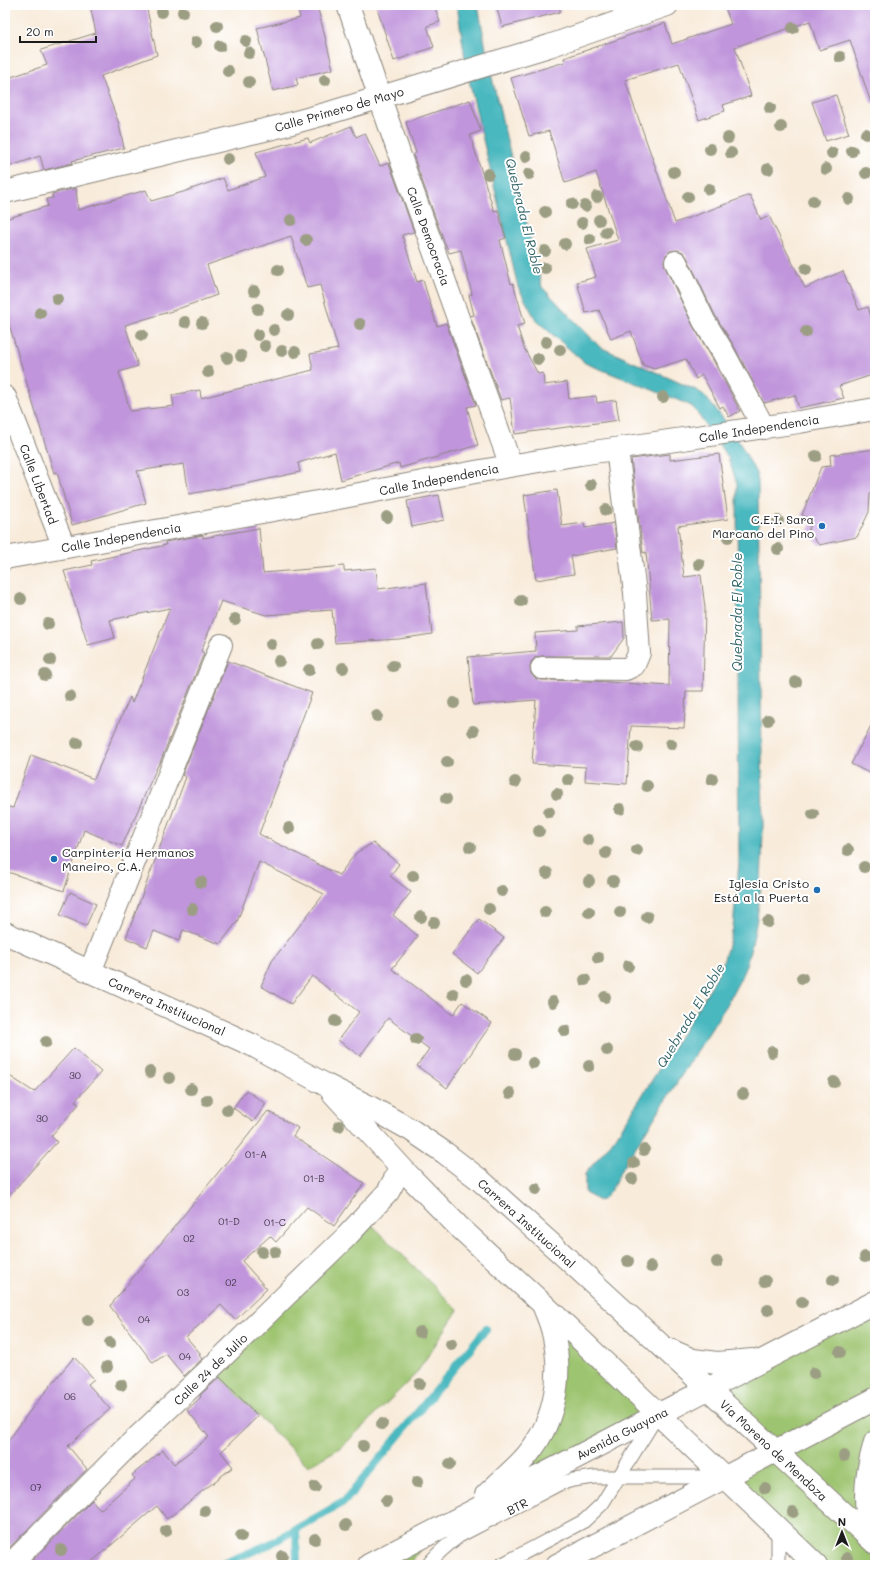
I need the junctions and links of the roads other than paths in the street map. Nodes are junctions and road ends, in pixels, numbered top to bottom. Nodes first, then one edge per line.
1 (348, 5) edge
2 (667, 5) edge
3 (380, 98) junction
4 (5, 192) edge
5 (676, 262) dead end
6 (5, 397) edge
7 (875, 409) edge
8 (764, 428) junction
9 (617, 449) junction
10 (511, 466) junction
11 (64, 548) junction
12 (5, 558) edge
13 (221, 644) dead end
14 (542, 668) dead end
15 (5, 933) edge
16 (90, 972) junction
17 (326, 1085) junction
18 (400, 1167) junction
19 (875, 1302) edge
20 (543, 1304) junction
21 (663, 1347) junction
22 (768, 1357) junction
23 (707, 1388) junction
24 (875, 1399) edge
25 (658, 1414) junction
26 (875, 1442) edge
27 (775, 1451) junction
28 (619, 1477) junction
29 (724, 1477) junction
30 (468, 1512) junction
31 (778, 1529) junction
32 (875, 1537) edge
33 (875, 1544) edge
34 (10, 1565) edge
35 (369, 1565) edge
36 (428, 1565) edge
37 (501, 1565) edge
38 (557, 1565) edge
39 (778, 1565) edge
40 (816, 1565) edge

1 - 3 main road, Calle Democracia
2 - 3 main road, Calle Primero de Mayo
3 - 4 main road, Calle Primero de Mayo
3 - 10 main road, Calle Democracia
5 - 8 main road
6 - 11 main road, Calle Libertad
7 - 8 main road, Calle Independencia
8 - 9 main road, Calle Independencia
9 - 10 main road, Calle Independencia
9 - 14 main road
10 - 11 main road, Calle Independencia
11 - 12 main road, Calle Independencia
13 - 16 main road
15 - 16 main road, Carrera Institucional
16 - 17 main road, Carrera Institucional
17 - 18 main road, Carrera Institucional
17 - 21 main road, Carrera Institucional
18 - 20 main road, Carrera Institucional
18 - 34 main road, Calle 24 de Julio
19 - 22 main road, Avenida Guayana
20 - 25 main road, Carrera Institucional
20 - 30 main road
21 - 22 main road
21 - 23 main road, Carrera Institucional
22 - 23 main road, Avenida Guayana
23 - 25 main road, Avenida Guayana
23 - 27 main road, Vía Moreno de Mendoza
24 - 27 main road
25 - 28 lane
25 - 29 main road
25 - 30 main road, Avenida Guayana
26 - 32 main road
27 - 29 main road
27 - 33 main road, Vía Moreno de Mendoza
28 - 29 lane, BTR
28 - 36 lane, BTR
28 - 37 lane
29 - 31 main road
29 - 38 main road
30 - 35 main road, Avenida Guayana
31 - 39 lane
31 - 40 main road

